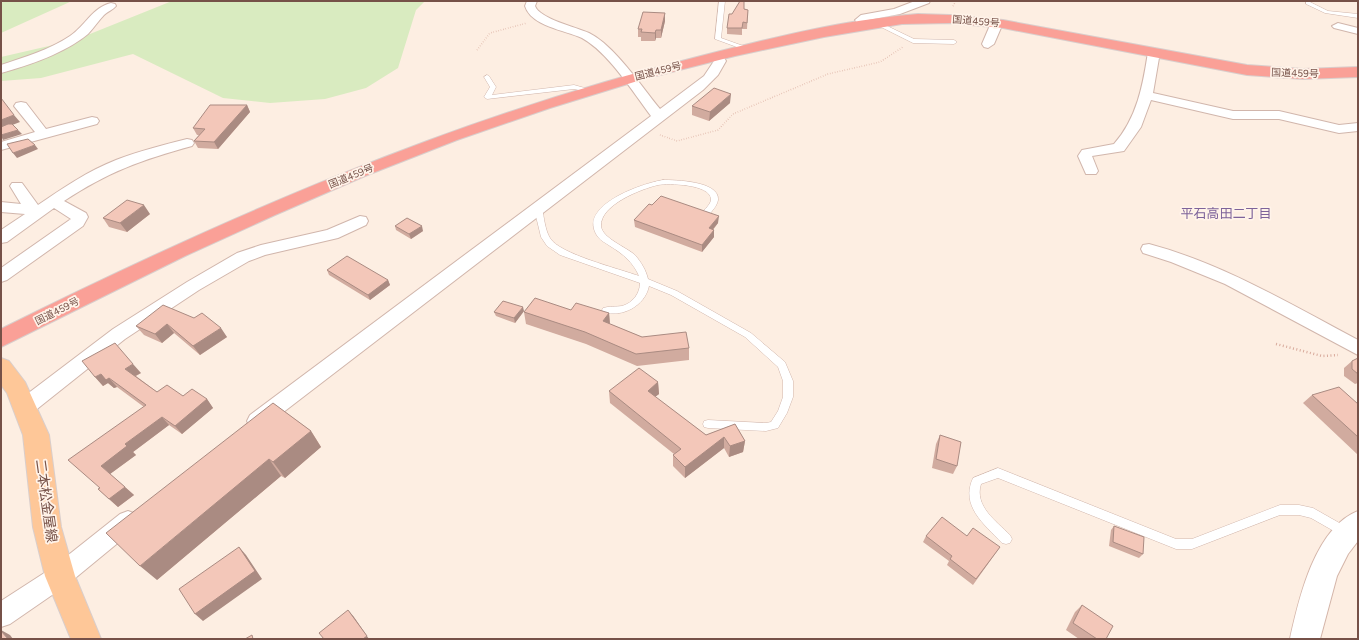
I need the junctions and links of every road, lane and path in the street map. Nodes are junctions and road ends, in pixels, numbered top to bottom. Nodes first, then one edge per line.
1 (532, 1) edge
2 (722, 1) edge
3 (925, 1) edge
4 (1308, 3) dead end
5 (111, 6) dead end
6 (1358, 16) edge
7 (543, 19) junction
8 (997, 23) junction
9 (871, 24) junction
10 (1338, 26) dead end
11 (1358, 31) edge
12 (954, 42) dead end
13 (898, 43) dead end
14 (988, 44) dead end
15 (477, 50) dead end
16 (747, 50) junction
17 (1154, 52) junction
18 (717, 56) junction
19 (1, 69) edge
20 (1358, 72) edge
21 (487, 77) dead end
22 (627, 79) junction
23 (589, 90) junction
24 (1147, 96) junction
25 (21, 106) dead end
26 (658, 116) junction
27 (92, 121) dead end
28 (1358, 127) edge
29 (642, 128) junction
30 (43, 134) junction
31 (187, 143) dead end
32 (1, 146) edge
33 (1091, 171) dead end
34 (17, 186) dead end
35 (1, 207) edge
36 (43, 207) junction
37 (538, 208) junction
38 (705, 214) edge
39 (360, 221) dead end
40 (1, 238) edge
41 (1149, 249) dead end
42 (1, 276) edge
43 (646, 281) junction
44 (606, 310) dead end
45 (1, 339) edge
46 (1276, 344) dead end
47 (1351, 352) edge
48 (1, 367) edge
49 (25, 407) junction
50 (708, 424) dead end
51 (240, 433) edge
52 (144, 508) edge
53 (1352, 528) edge
54 (1006, 539) dead end
55 (60, 576) junction
56 (1, 615) edge
57 (86, 639) edge
58 (1305, 639) edge

1 - 7 street
2 - 16 lane
3 - 9 street
4 - 6 lane
5 - 19 street
7 - 15 path
7 - 22 street
8 - 9 highway, 国道459号
8 - 14 street
8 - 17 highway, 国道459号
9 - 12 lane
9 - 16 highway, 国道459号
10 - 11 street
13 - 29 path
16 - 18 highway, 国道459号
17 - 20 highway, 国道459号
17 - 24 street
18 - 22 highway, 国道459号
18 - 26 street
21 - 23 lane
22 - 23 highway, 国道459号
22 - 26 street
23 - 45 highway, 国道459号
24 - 28 street
24 - 33 street
25 - 30 street
26 - 29 street
27 - 30 street
29 - 37 street
30 - 32 street
31 - 36 street
34 - 36 street
35 - 36 street
36 - 40 street
36 - 42 street
37 - 43 lane
37 - 51 street
38 - 43 lane
39 - 49 street
41 - 47 street
43 - 44 lane
43 - 50 lane
46 - 47 path
48 - 49 main road, 二本松金屋線
49 - 55 main road, 二本松金屋線
52 - 55 street
53 - 54 lane
53 - 58 main road
55 - 56 street
55 - 57 main road, 二本松金屋線

